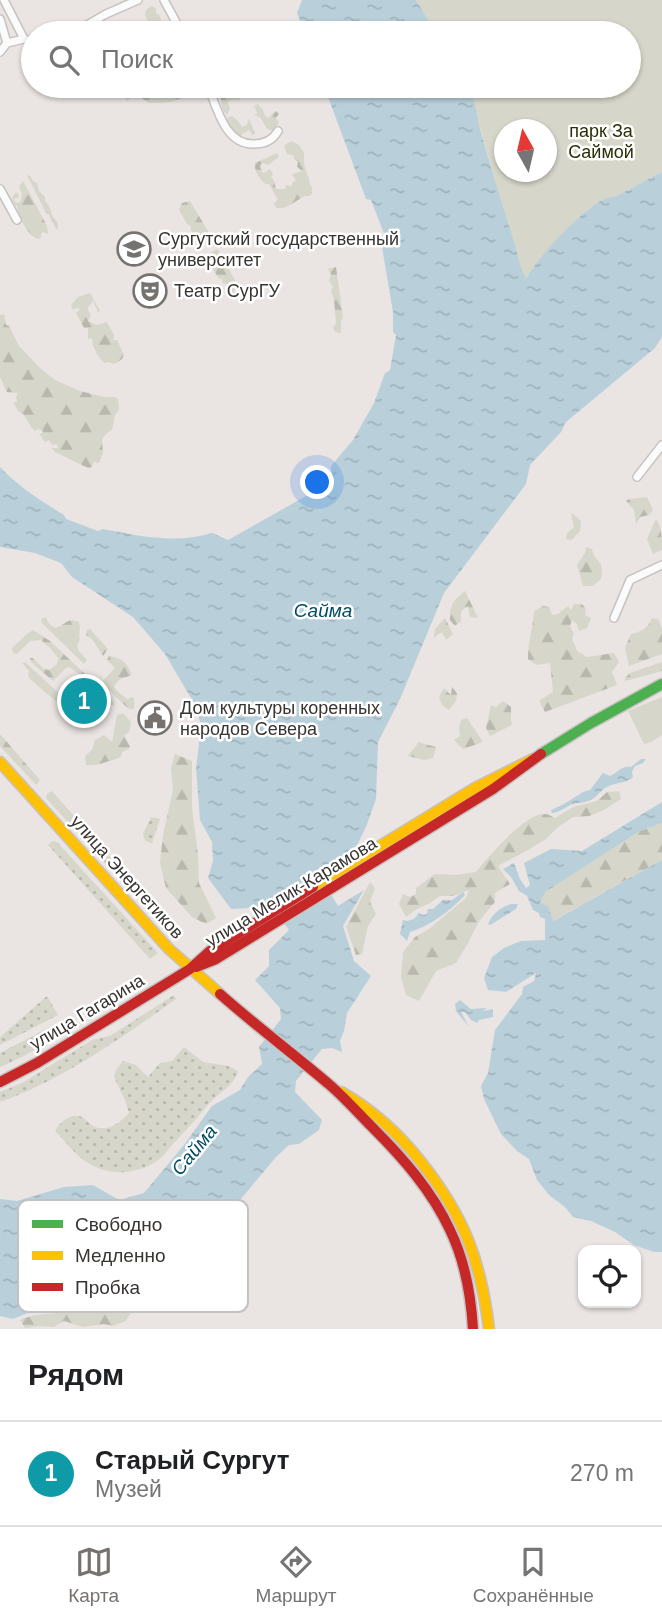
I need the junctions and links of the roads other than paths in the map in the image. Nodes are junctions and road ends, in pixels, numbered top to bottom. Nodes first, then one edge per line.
1 (4, 0) edge
2 (138, 0) edge
3 (164, 0) edge
4 (0, 19) edge
5 (94, 21) edge
6 (175, 21) edge
7 (21, 33) edge
8 (21, 40) edge
9 (7, 43) junction
10 (0, 52) edge
11 (213, 98) edge
12 (278, 131) dead end
13 (0, 189) edge
14 (17, 220) dead end
15 (662, 445) edge
16 (637, 477) dead end
17 (662, 565) edge
18 (614, 618) dead end
19 (662, 684) edge
20 (533, 759) junction
21 (0, 762) edge
22 (213, 955) junction
23 (190, 969) junction
24 (0, 1082) edge
25 (329, 1085) junction
26 (473, 1329) edge
27 (489, 1329) edge

1 - 7 street
2 - 5 street
3 - 6 street
4 - 9 street
8 - 9 street
9 - 10 street
11 - 12 street
13 - 14 street
15 - 16 street
17 - 18 street
19 - 20 main road, улица Мелик-Карамова
20 - 22 main road, улица Мелик-Карамова
20 - 22 main road, улица Мелик-Карамова
21 - 23 main road, улица Энергетиков
22 - 23 main road, улица Мелик-Карамова
23 - 24 main road, улица Гагарина
23 - 25 main road, улица Энергетиков
25 - 26 main road, улица Энергетиков
25 - 27 main road, улица Энергетиков

